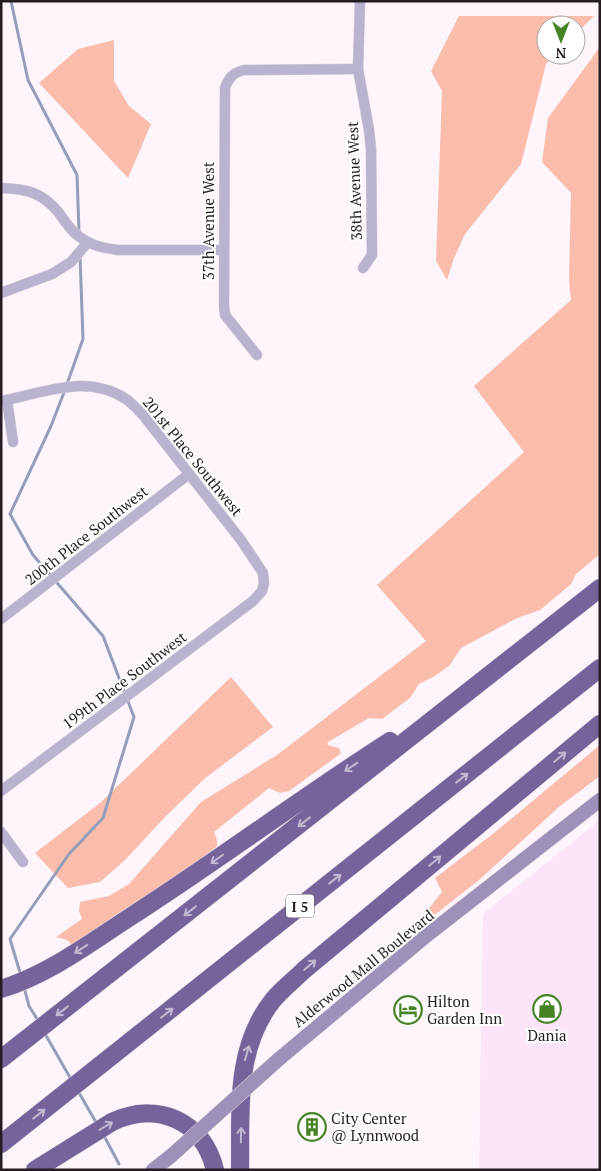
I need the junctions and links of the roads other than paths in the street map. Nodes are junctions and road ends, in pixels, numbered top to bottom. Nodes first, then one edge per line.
1 (360, 1) edge
2 (358, 69) junction
3 (1, 188) edge
4 (88, 242) junction
5 (223, 250) junction
6 (363, 268) dead end
7 (1, 293) edge
8 (257, 354) dead end
9 (4, 400) edge
10 (13, 442) dead end
11 (189, 474) junction
12 (600, 588) edge
13 (262, 591) joint
14 (600, 596) edge
15 (1, 619) edge
16 (600, 668) edge
17 (480, 683) junction
18 (600, 724) edge
19 (1, 791) edge
20 (600, 800) edge
21 (1, 832) edge
22 (23, 862) dead end
23 (1, 989) edge
24 (1, 1059) edge
25 (1, 1144) edge
26 (35, 1170) edge
27 (154, 1170) edge
28 (215, 1170) edge
29 (240, 1170) edge

1 - 2 street, 38th Avenue West
2 - 5 street, 37th Avenue West
2 - 6 street, 38th Avenue West
3 - 4 street
4 - 5 street
4 - 7 street
5 - 8 street, 37th Avenue West
9 - 10 street
9 - 11 street, 201st Place Southwest
11 - 13 street, 201st Place Southwest
11 - 15 street, 200th Place Southwest
12 - 17 highway
13 - 19 street, 199th Place Southwest
14 - 17 highway
25 -> 16 highway, I 5
17 -> 23 highway
17 -> 24 highway
29 -> 18 highway
20 - 27 main road, Alderwood Mall Boulevard, bridge
21 - 22 street
26 -> 28 highway

